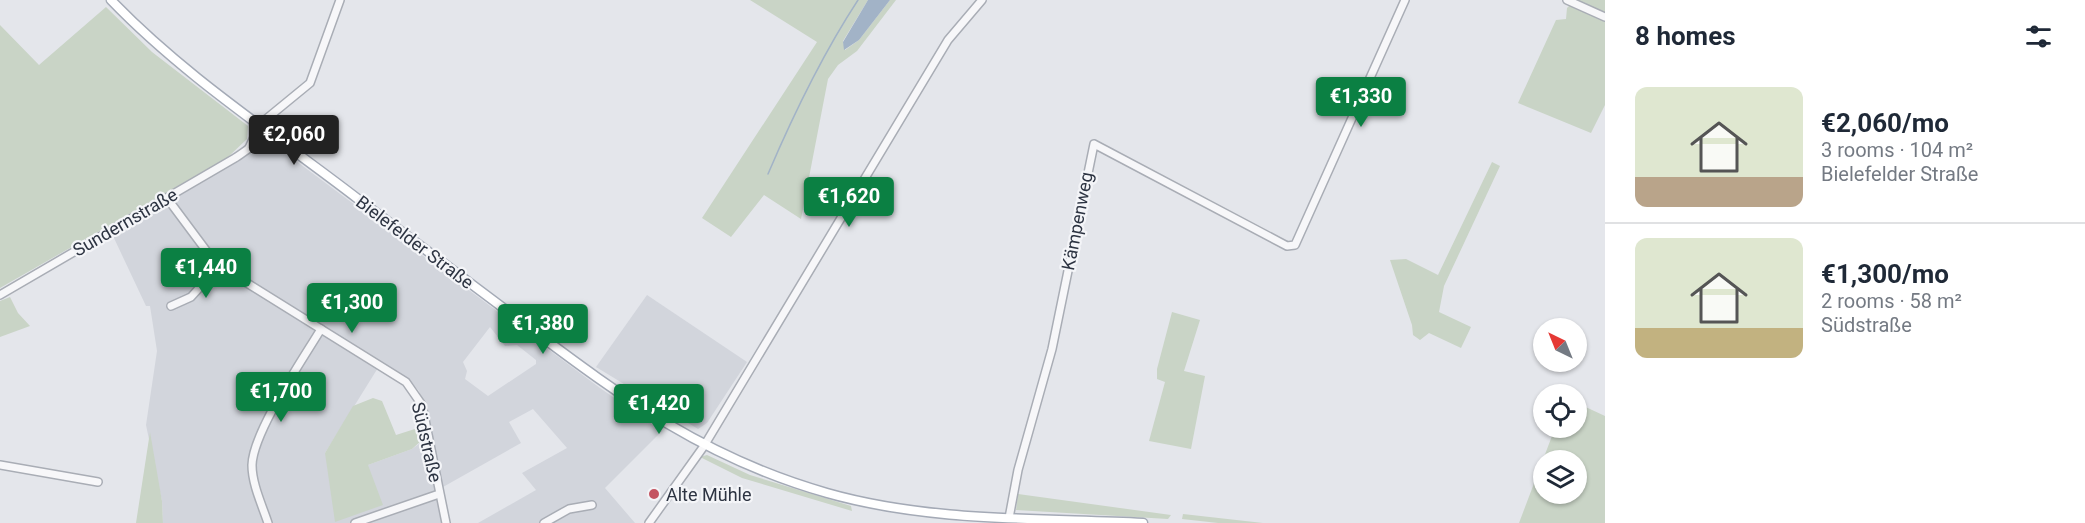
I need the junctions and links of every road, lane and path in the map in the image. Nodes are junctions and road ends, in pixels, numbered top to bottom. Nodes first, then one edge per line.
1 (111, 0) edge
2 (340, 0) edge
3 (982, 0) edge
4 (1405, 0) edge
5 (1567, 0) edge
6 (1605, 17) edge
7 (264, 127) junction
8 (167, 198) junction
9 (220, 265) junction
10 (0, 295) edge
11 (171, 306) dead end
12 (321, 329) junction
13 (704, 446) junction
14 (0, 465) edge
15 (98, 482) dead end
16 (440, 494) junction
17 (592, 506) dead end
18 (1009, 518) junction
19 (268, 523) edge
20 (355, 523) edge
21 (446, 523) edge
22 (544, 523) edge
23 (649, 523) edge
24 (1143, 523) edge

1 - 7 main road, Bielefelder Straße
2 - 7 street
3 - 13 street
4 - 18 street, Kämpenweg
5 - 6 street
7 - 8 street, Sundernstraße
7 - 13 main road, Bielefelder Straße
8 - 9 street, Südstraße
8 - 10 street, Sundernstraße
9 - 11 street
9 - 12 street, Südstraße
12 - 16 street, Südstraße
12 - 19 street
13 - 18 main road, Bielefelder Straße
13 - 23 street
14 - 15 street
16 - 20 street
16 - 21 street, Südstraße
17 - 22 street
18 - 24 main road, Bielefelder Straße

